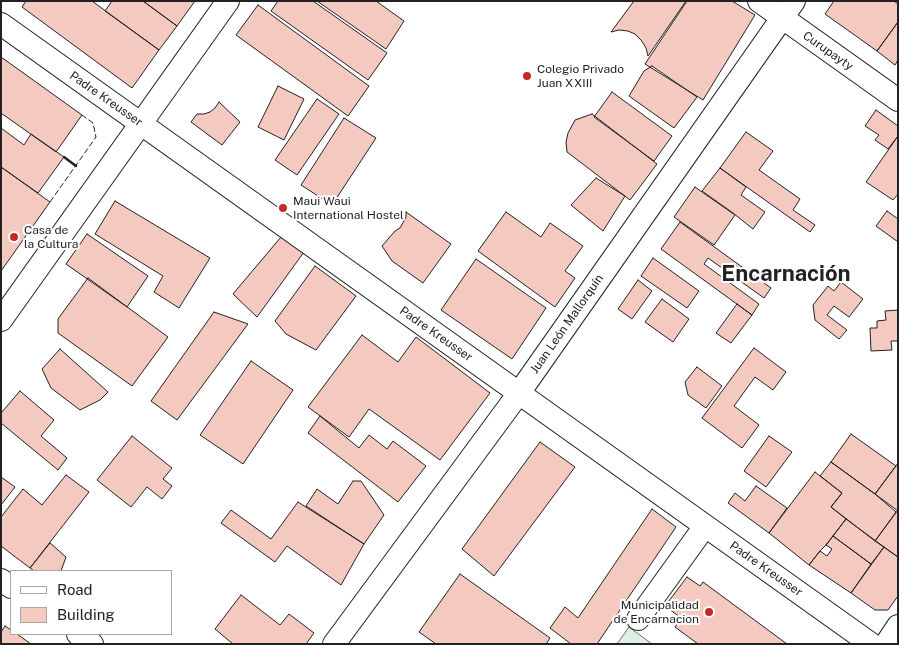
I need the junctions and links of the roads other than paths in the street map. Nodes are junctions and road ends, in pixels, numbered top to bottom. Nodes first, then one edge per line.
1 (228, 1) edge
2 (759, 1) edge
3 (788, 10) edge
4 (1, 24) edge
5 (898, 100) edge
6 (141, 124) junction
7 (1, 320) edge
8 (519, 393) junction
9 (705, 526) junction
10 (638, 619) dead end
11 (898, 626) edge
12 (79, 635) edge
13 (92, 644) edge
14 (334, 644) edge
15 (871, 644) edge
16 (886, 644) edge

1 - 6 street
2 - 3 street, Curupayty
3 - 5 street, Curupayty
3 - 8 street, Juan León Mallorquín
4 - 6 street, Padre Kreusser
6 - 7 street
6 - 8 street, Padre Kreusser
8 - 9 street, Padre Kreusser
8 - 14 street, Juan León Mallorquín
9 - 10 street
9 - 15 street, Padre Kreusser
11 - 16 street
12 - 13 street

